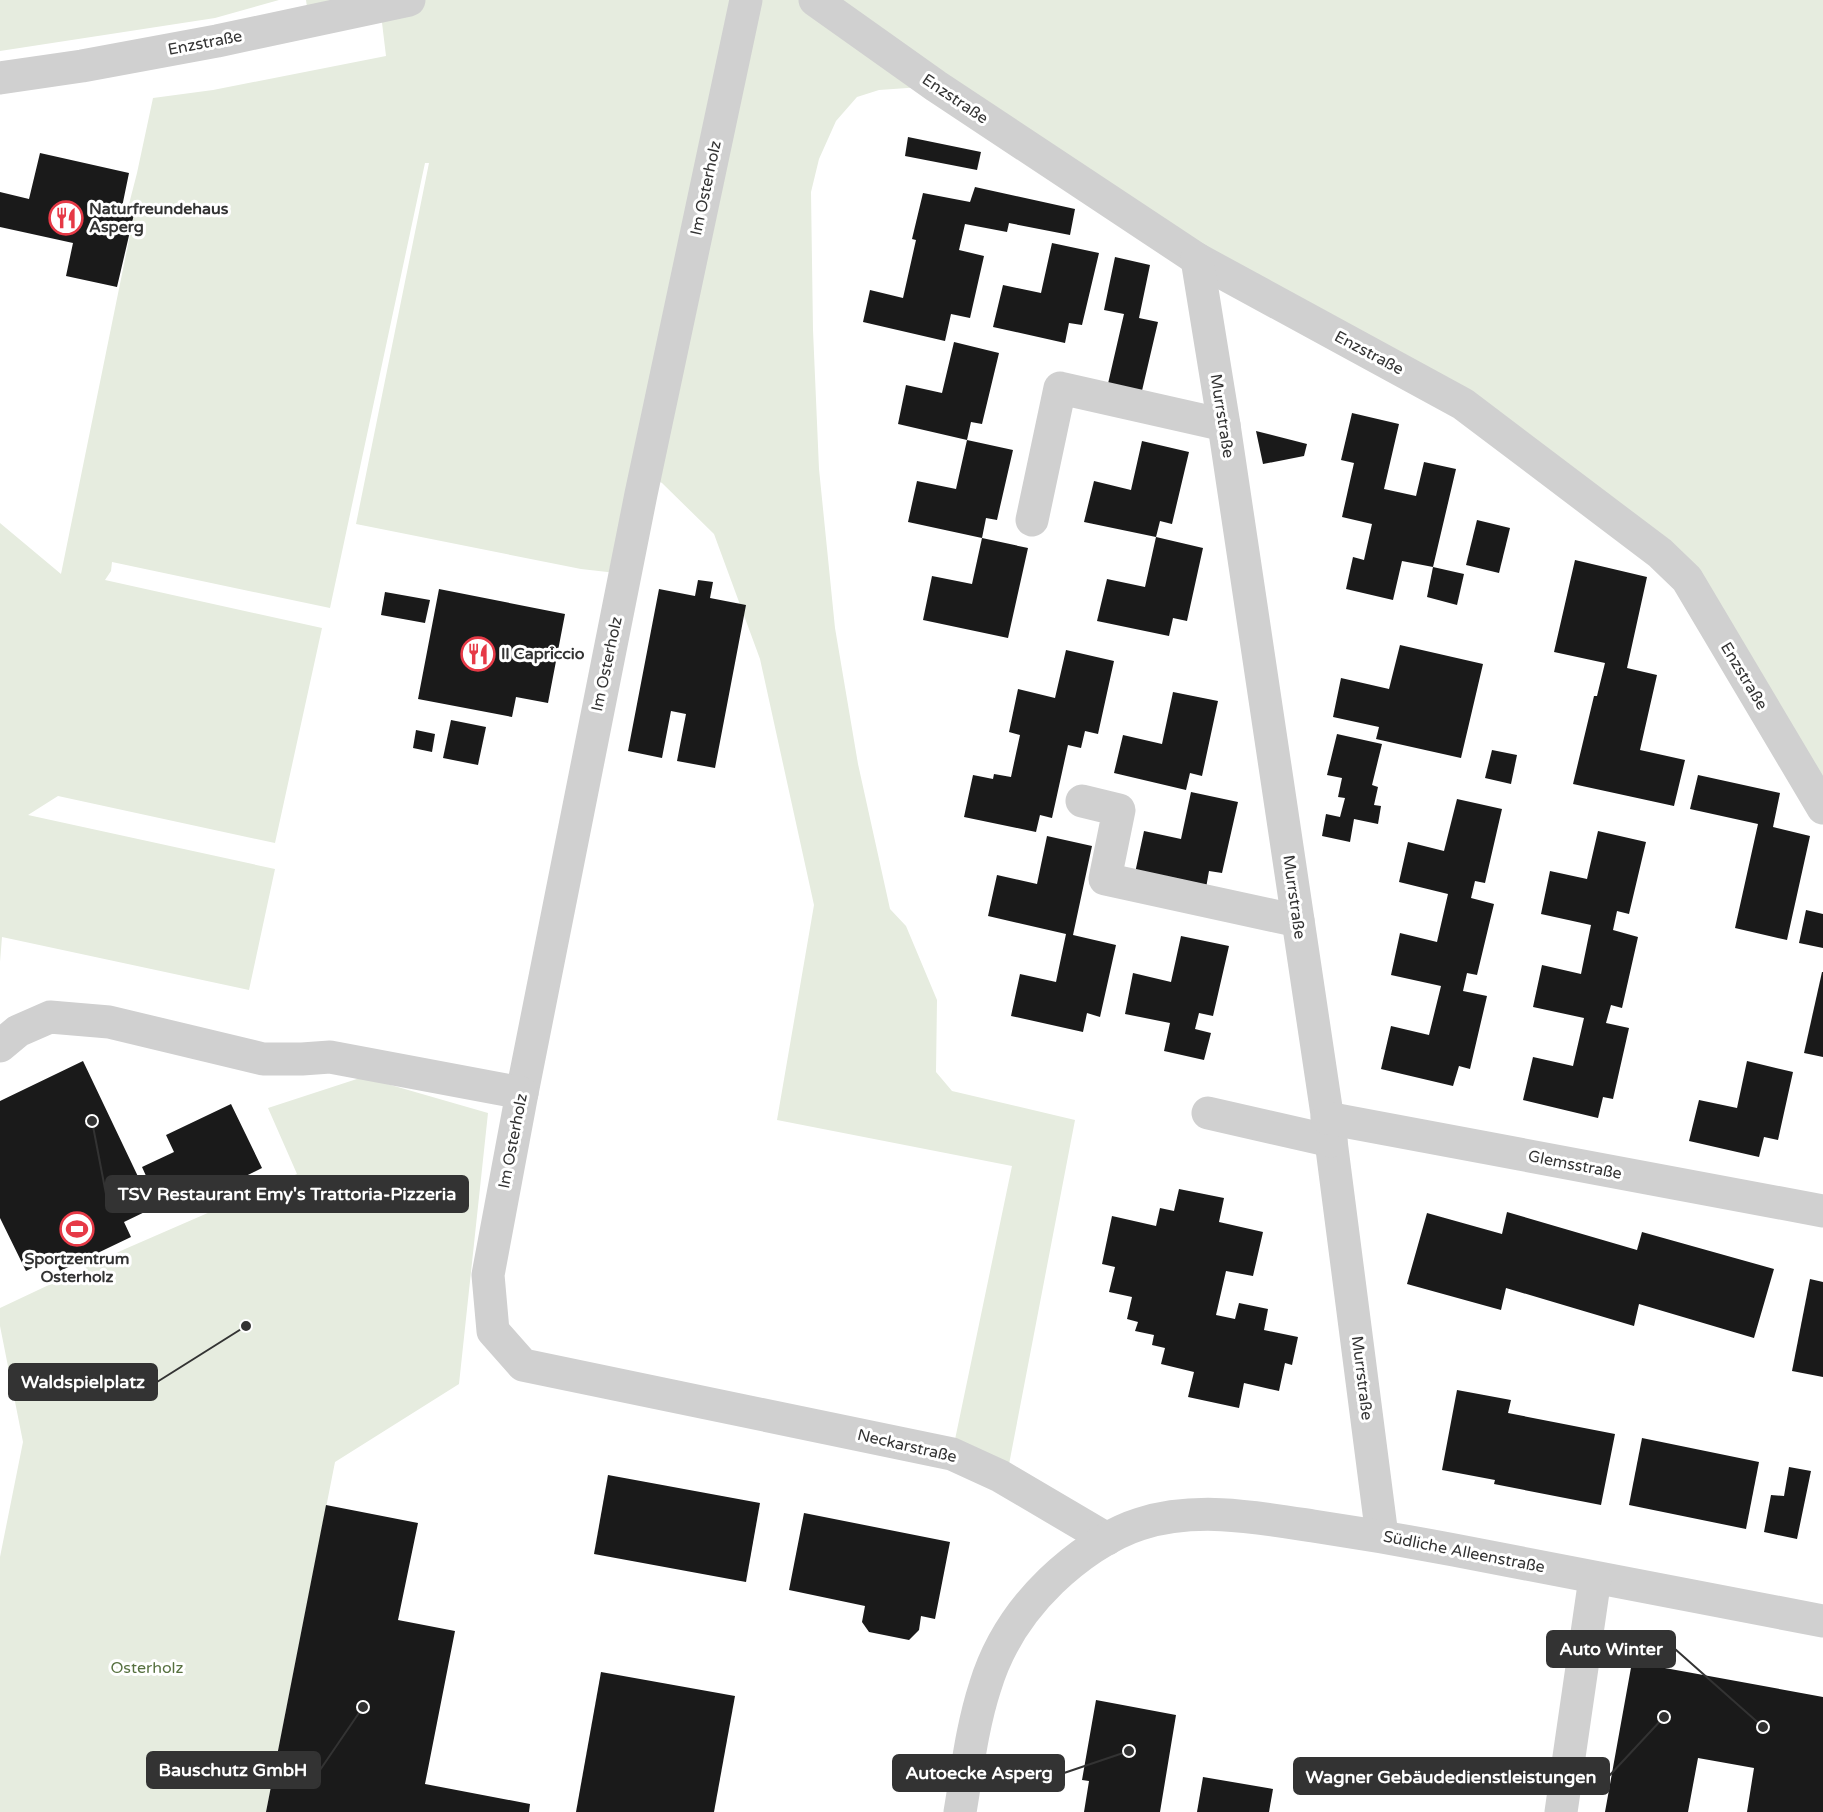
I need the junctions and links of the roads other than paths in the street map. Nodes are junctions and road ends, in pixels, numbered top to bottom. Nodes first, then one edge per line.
1 (409, 0) edge
2 (746, 0) edge
3 (815, 0) edge
4 (0, 78) edge
5 (1197, 260) junction
6 (1224, 425) junction
7 (1032, 520) dead end
8 (1082, 801) dead end
9 (1823, 808) edge
10 (1298, 921) junction
11 (0, 1046) edge
12 (522, 1094) junction
13 (1208, 1113) dead end
14 (1329, 1130) junction
15 (1823, 1211) edge
16 (493, 1331) joint
17 (1382, 1536) junction
18 (1107, 1539) junction
19 (1594, 1578) junction
20 (1823, 1621) edge
21 (960, 1812) edge
22 (1561, 1812) edge

1 - 4 street, Enzstraße
2 - 12 street, Im Osterholz
3 - 5 street, Enzstraße
5 - 6 street, Murrstraße
5 - 9 street, Enzstraße
6 - 7 street
6 - 10 street, Murrstraße
8 - 10 street
10 - 14 street, Murrstraße
11 - 12 street
12 - 16 street, Im Osterholz
13 - 14 street, Glemsstraße
14 - 15 street, Glemsstraße
14 - 17 street, Murrstraße
16 - 18 street, Neckarstraße
17 - 18 street, Südliche Alleenstraße
17 - 19 street, Südliche Alleenstraße
18 - 21 street
19 - 20 street, Südliche Alleenstraße
19 - 22 street

